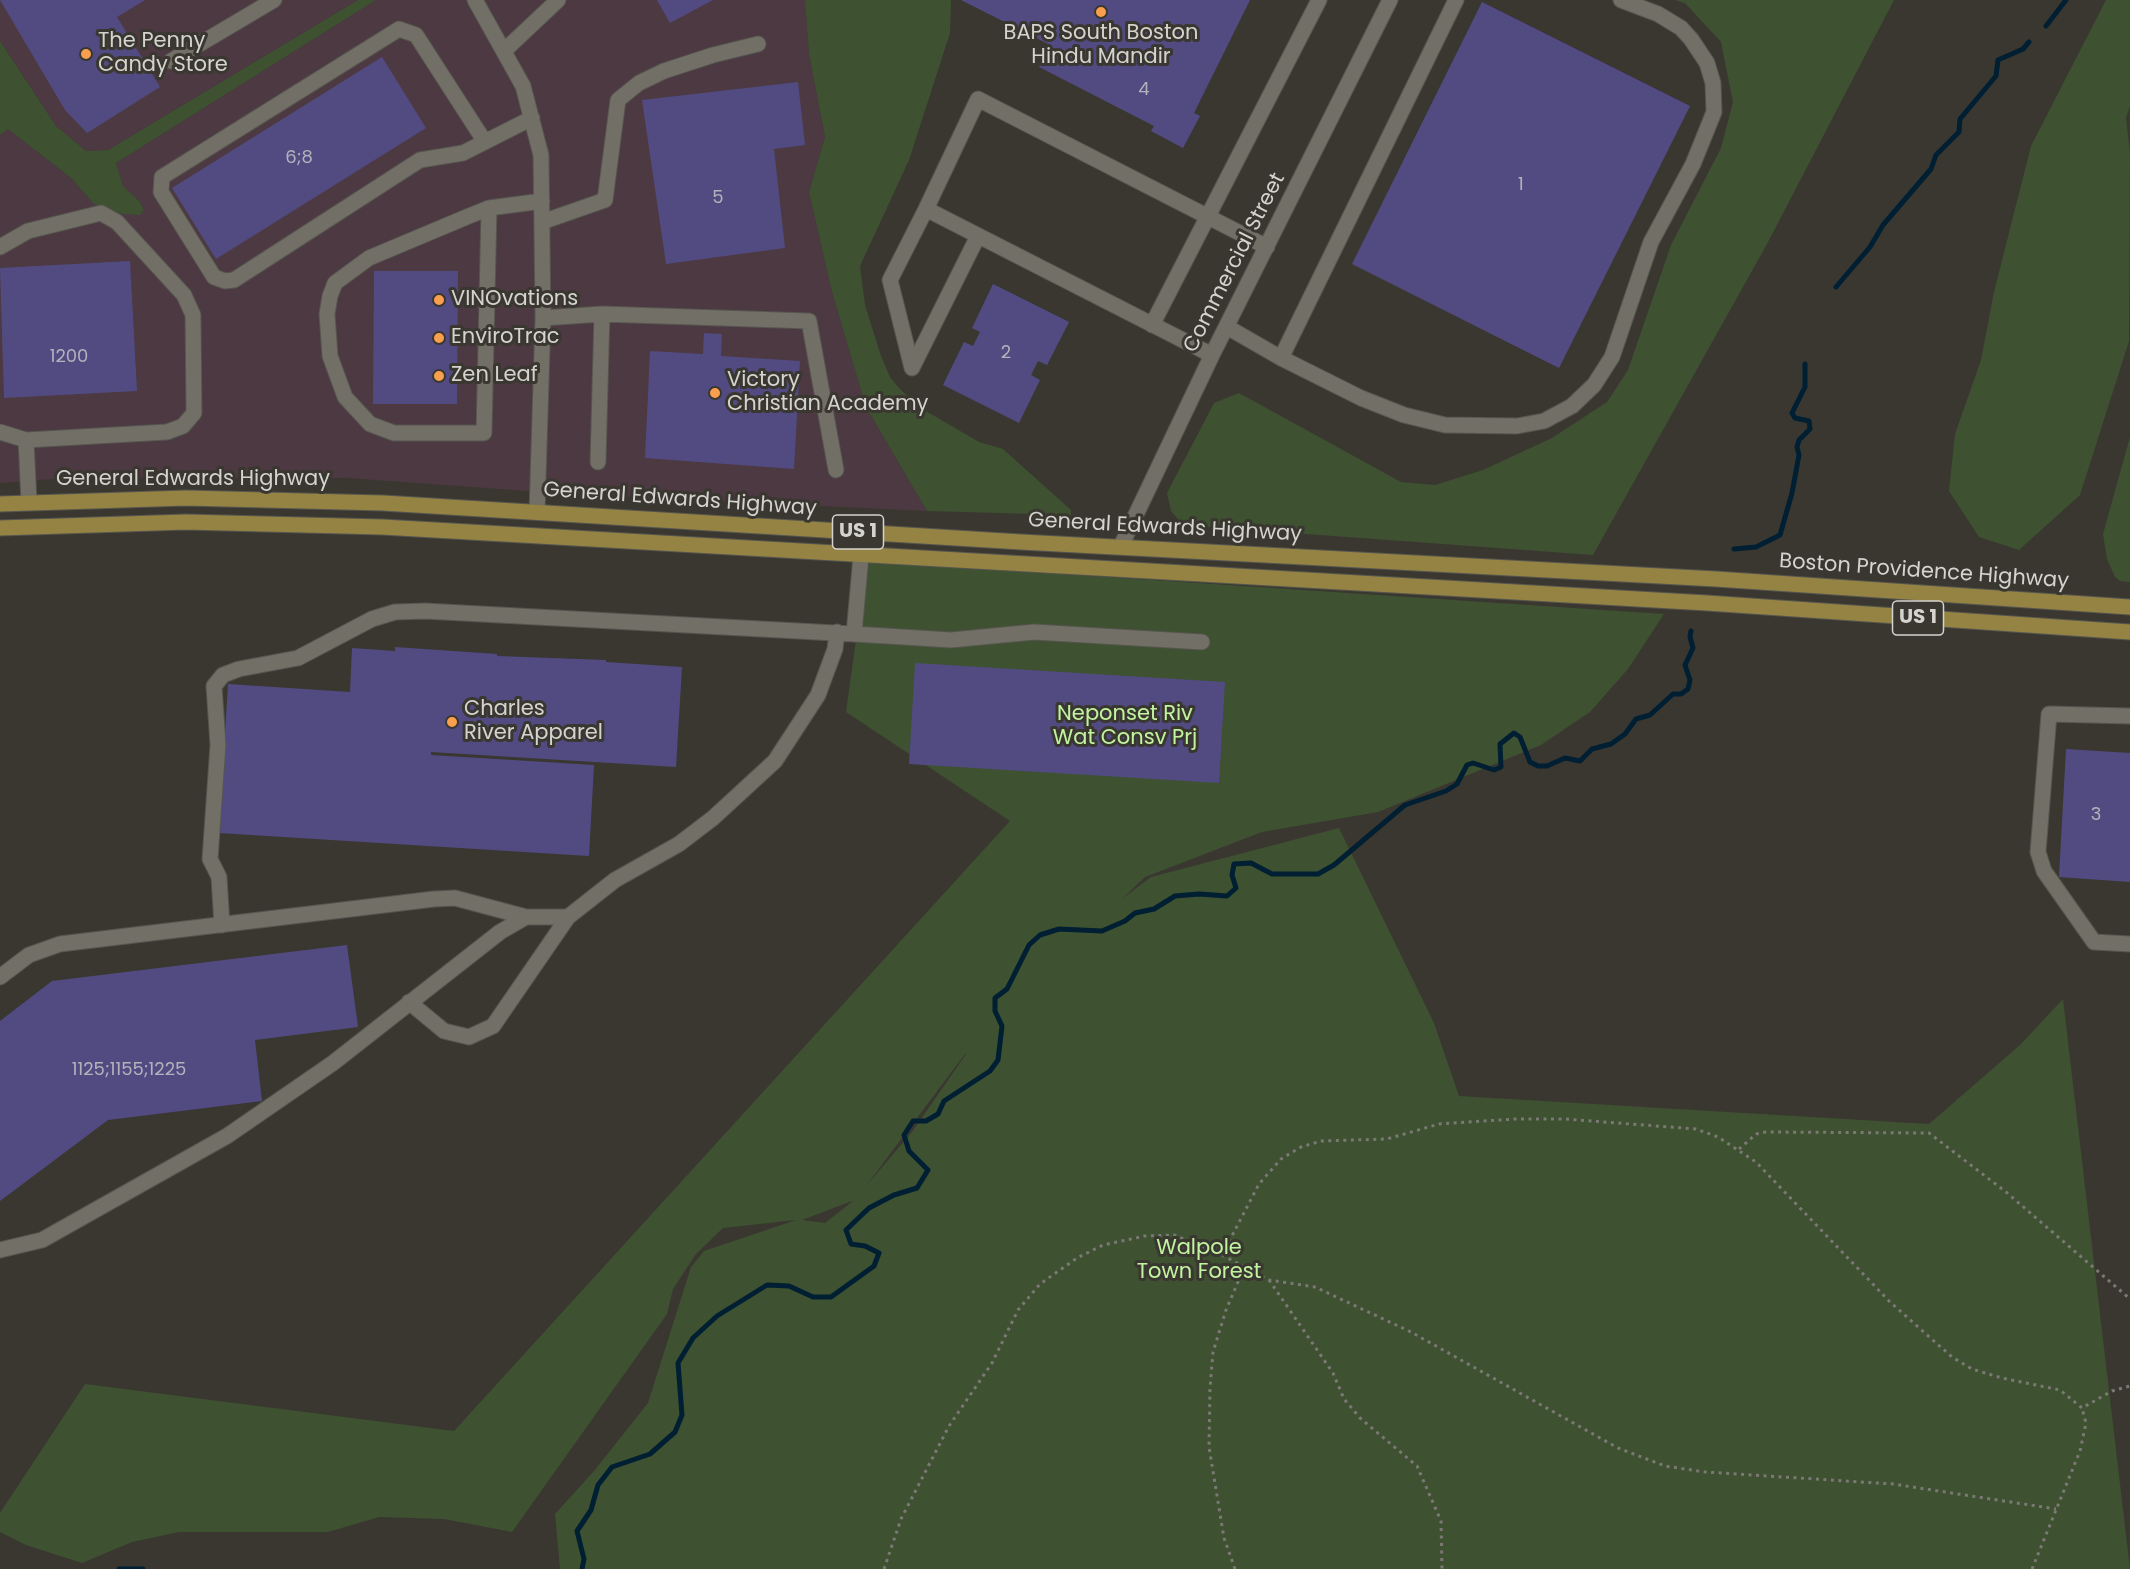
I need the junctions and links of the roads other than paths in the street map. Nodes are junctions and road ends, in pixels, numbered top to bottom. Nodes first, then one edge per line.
1 (274, 0) edge
2 (475, 0) edge
3 (558, 0) edge
4 (1319, 0) edge
5 (1390, 0) edge
6 (1455, 0) edge
7 (1621, 0) edge
8 (758, 44) dead end
9 (505, 50) junction
10 (171, 61) dead end
11 (532, 118) junction
12 (484, 142) junction
13 (542, 201) junction
14 (489, 208) junction
15 (926, 209) junction
16 (1208, 216) junction
17 (542, 222) junction
18 (978, 236) junction
19 (0, 247) edge
20 (1267, 247) junction
21 (602, 314) junction
22 (543, 318) junction
23 (1152, 325) junction
24 (1227, 327) junction
25 (1212, 355) junction
26 (1281, 358) junction
27 (0, 432) edge
28 (26, 440) junction
29 (598, 462) dead end
30 (836, 470) dead end
31 (29, 502) junction
32 (0, 504) edge
33 (537, 512) junction
34 (0, 528) edge
35 (1121, 546) junction
36 (861, 556) junction
37 (1716, 579) joint
38 (2130, 607) edge
39 (837, 632) junction
40 (2130, 632) edge
41 (854, 634) junction
42 (1202, 642) dead end
43 (2130, 717) edge
44 (526, 917) junction
45 (568, 917) junction
46 (222, 925) junction
47 (2130, 944) edge
48 (0, 977) edge
49 (409, 1002) junction
50 (0, 1250) edge

1 - 10 street
2 - 9 street
3 - 9 street
4 - 16 street
5 - 20 street, Commercial Street
6 - 26 street
7 - 26 street
8 - 17 street
9 - 11 street
11 - 12 street
11 - 13 street
12 - 12 street
13 - 14 street
13 - 17 street
14 - 14 street
15 - 16 street
15 - 18 street
15 - 18 street
16 - 20 street
16 - 23 street
17 - 22 street
18 - 23 street
19 - 28 street
20 - 24 street, Commercial Street
21 - 22 street
21 - 29 street
21 - 30 street
22 - 33 street
23 - 25 street
24 - 25 street, Commercial Street
24 - 26 street
25 - 35 street, Commercial Street
27 - 28 street
28 - 31 street
31 - 32 main road, General Edwards Highway / US 1
31 - 33 main road, General Edwards Highway / US 1
33 - 35 main road, General Edwards Highway / US 1
34 - 36 main road, General Edwards Highway / US 1
35 - 37 main road, General Edwards Highway / US 1
36 - 40 main road, General Edwards Highway / US 1
36 - 41 street
37 - 38 main road, Boston Providence Highway / US 1
39 - 41 street
39 - 45 street
39 - 46 street
41 - 42 street
43 - 47 street
44 - 45 street
44 - 46 street
44 - 49 street
45 - 49 street
46 - 48 street
49 - 50 street

